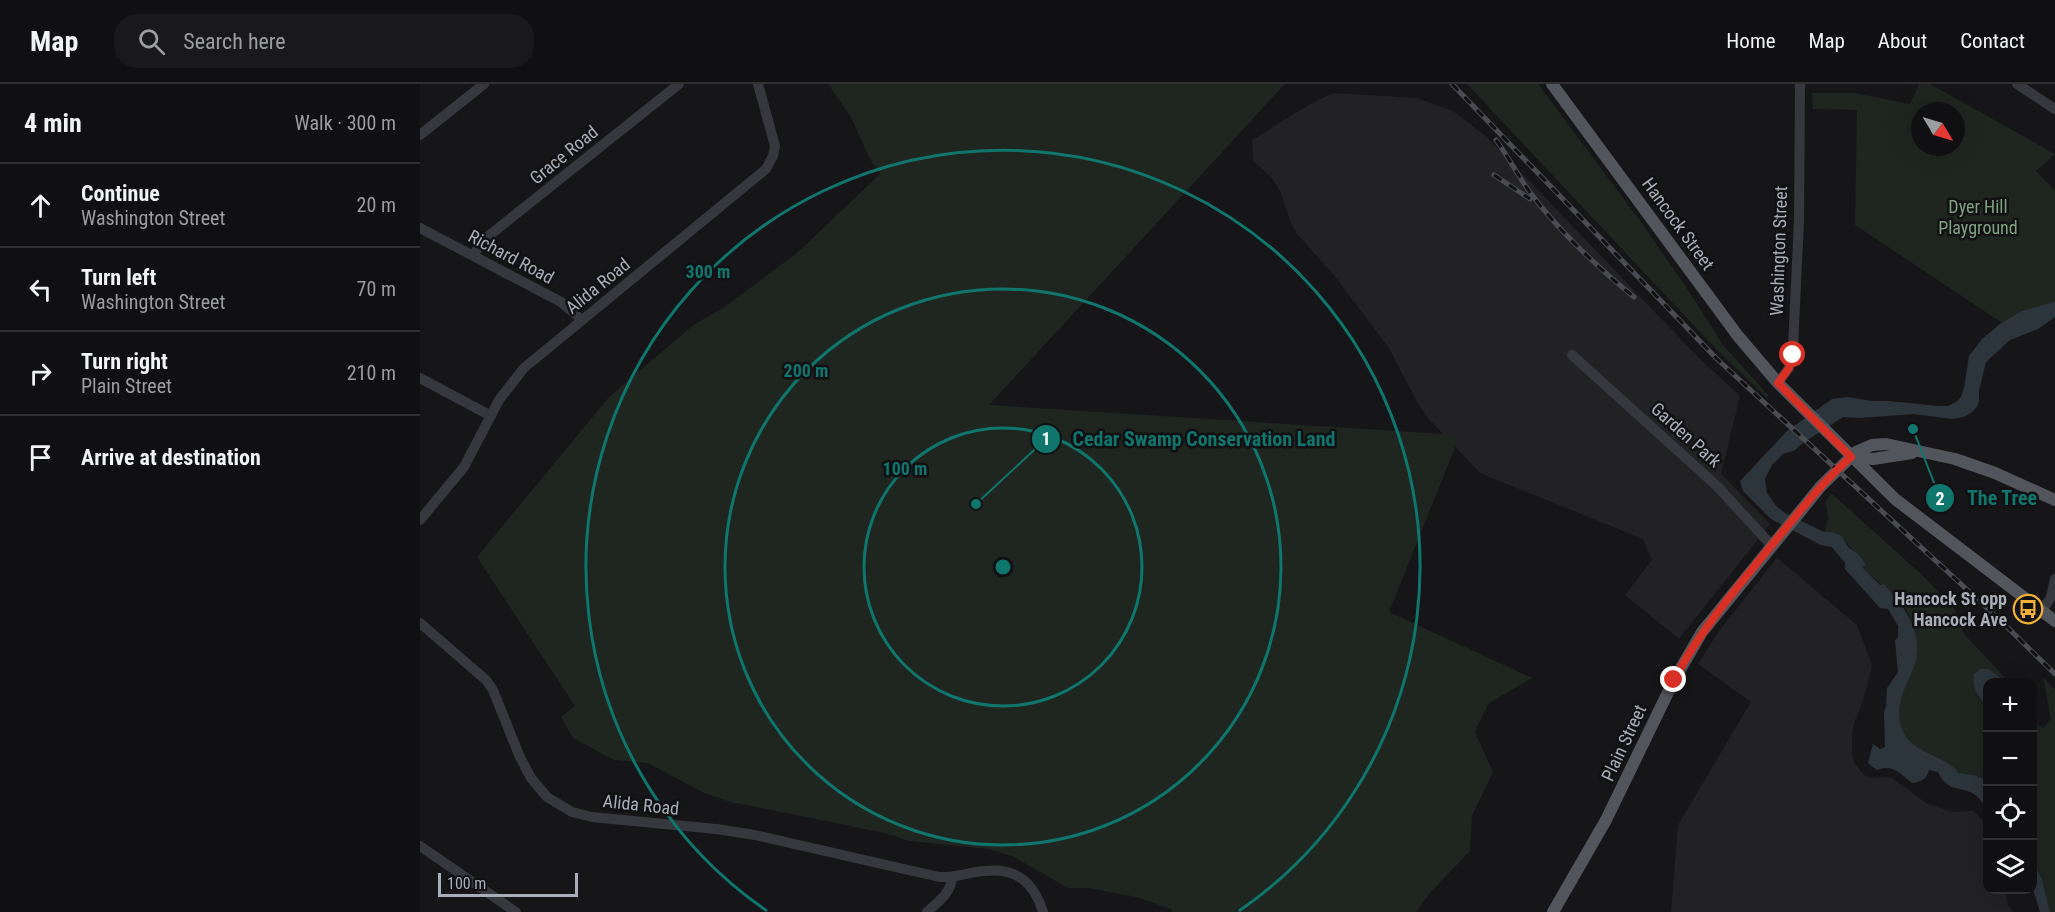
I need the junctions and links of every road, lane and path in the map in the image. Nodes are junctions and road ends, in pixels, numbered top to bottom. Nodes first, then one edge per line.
1 (484, 84) edge
2 (679, 84) edge
3 (758, 84) edge
4 (1552, 84) edge
5 (1800, 84) edge
6 (2017, 84) edge
7 (2055, 109) edge
8 (420, 135) edge
9 (420, 228) edge
10 (473, 255) junction
11 (582, 320) junction
12 (1572, 355) dead end
13 (420, 378) edge
14 (1778, 383) junction
15 (491, 416) junction
16 (1851, 457) junction
17 (2055, 500) edge
18 (420, 520) edge
19 (1772, 546) junction
20 (2055, 579) edge
21 (2042, 611) junction
22 (2055, 621) edge
23 (420, 623) edge
24 (420, 846) edge
25 (952, 878) junction
26 (516, 912) edge
27 (927, 912) edge
28 (1043, 912) edge
29 (1553, 912) edge

1 - 8 street
2 - 10 street, Grace Road
3 - 11 street, Alida Road
4 - 14 main road, Hancock Street
5 - 14 street, Washington Street
6 - 7 street
9 - 10 street, Richard Road
10 - 11 street, Richard Road
11 - 15 street, Alida Road
12 - 19 street, Garden Park
13 - 15 street
14 - 16 main road
15 - 18 street, Alida Road
16 - 17 main road
16 - 19 main road, Plain Street
16 - 21 main road
19 - 29 main road, Plain Street
20 - 21 street
21 - 22 main road
23 - 25 street, Alida Road
24 - 26 street
25 - 27 street
25 - 28 street

